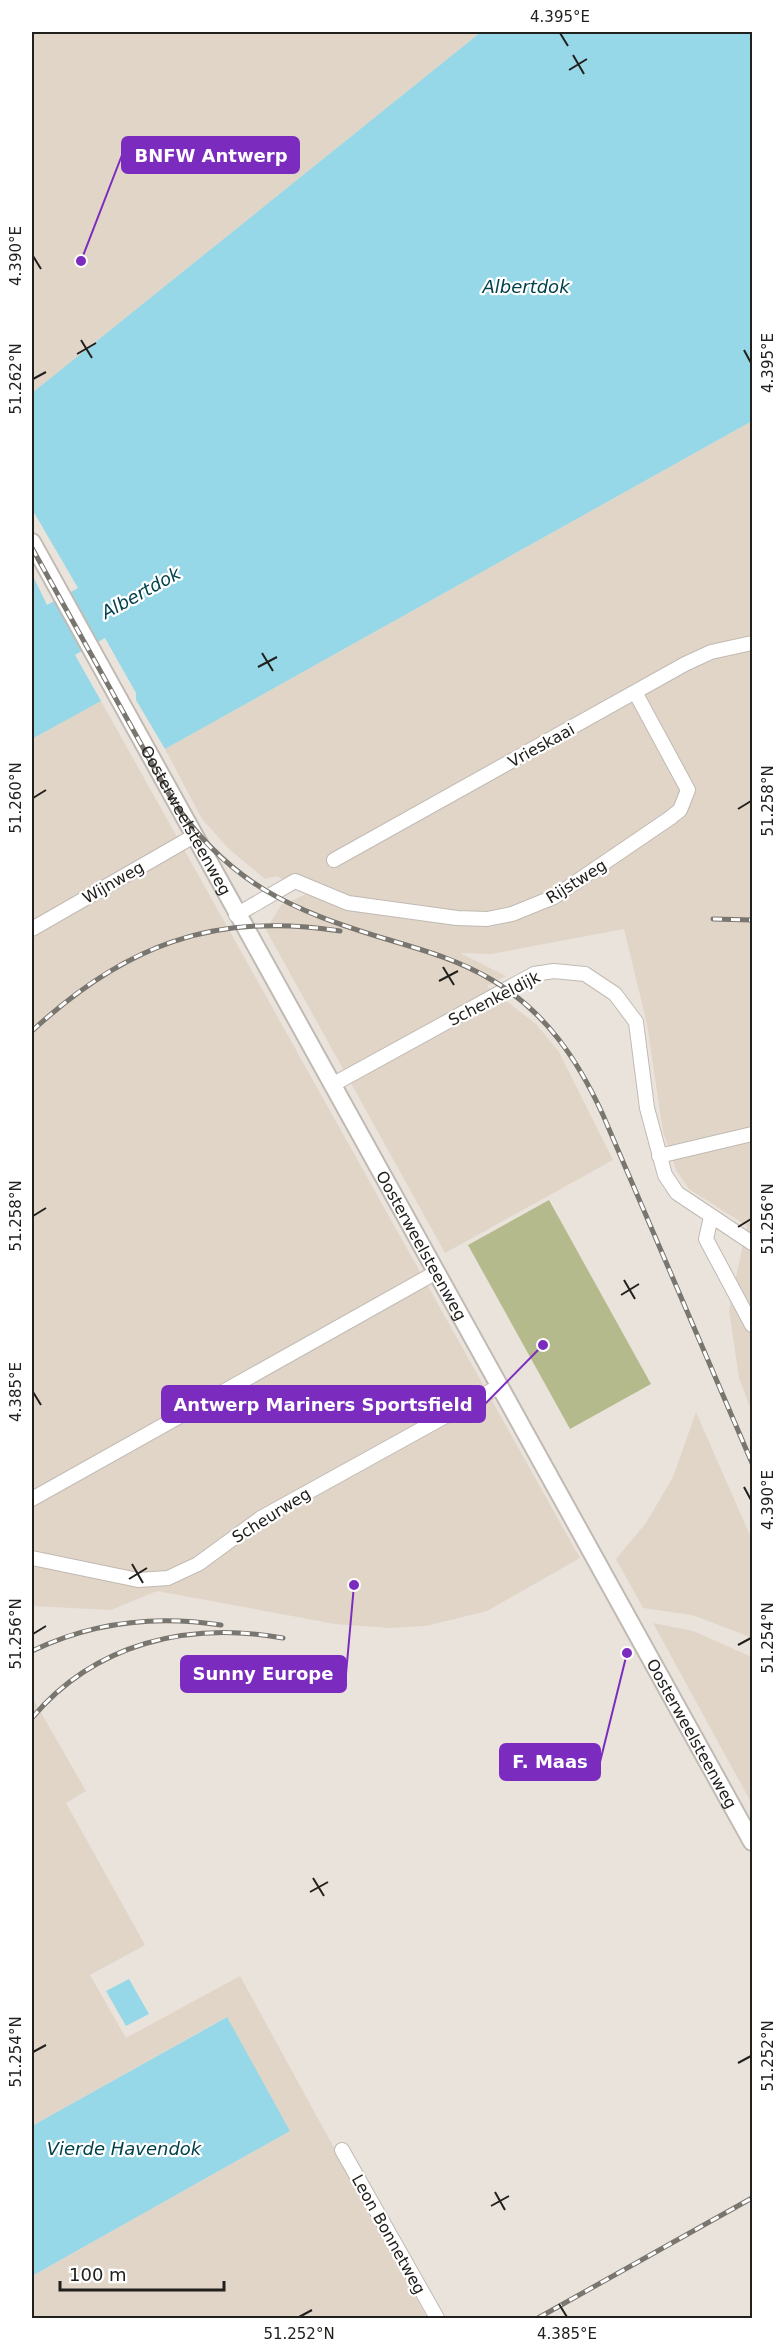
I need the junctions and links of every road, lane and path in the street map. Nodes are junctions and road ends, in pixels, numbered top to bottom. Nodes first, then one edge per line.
1 (32, 542) edge
2 (753, 643) edge
3 (635, 692) junction
4 (194, 836) junction
5 (334, 860) dead end
6 (236, 915) junction
7 (32, 929) edge
8 (332, 1085) junction
9 (753, 1134) edge
10 (659, 1156) junction
11 (711, 1217) junction
12 (753, 1243) edge
13 (435, 1273) junction
14 (753, 1325) edge
15 (498, 1387) junction
16 (32, 1498) edge
17 (32, 1558) edge
18 (753, 1842) edge
19 (342, 2150) dead end
20 (437, 2319) edge

1 - 4 main road, Oosterweelsteenweg
2 - 3 street, Vrieskaai
3 - 5 street, Vrieskaai
3 - 6 street, Rijstweg
4 - 6 main road, Oosterweelsteenweg
4 - 7 street, Wijnweg
6 - 8 main road, Oosterweelsteenweg
8 - 10 street, Schenkeldijk
8 - 13 main road, Oosterweelsteenweg
9 - 10 street
10 - 11 street, Schenkeldijk
11 - 12 street, Schenkeldijk
11 - 14 street
13 - 15 main road, Oosterweelsteenweg
13 - 16 street
15 - 17 street, Scheurweg
15 - 18 main road, Oosterweelsteenweg
19 - 20 street, Leon Bonnetweg

